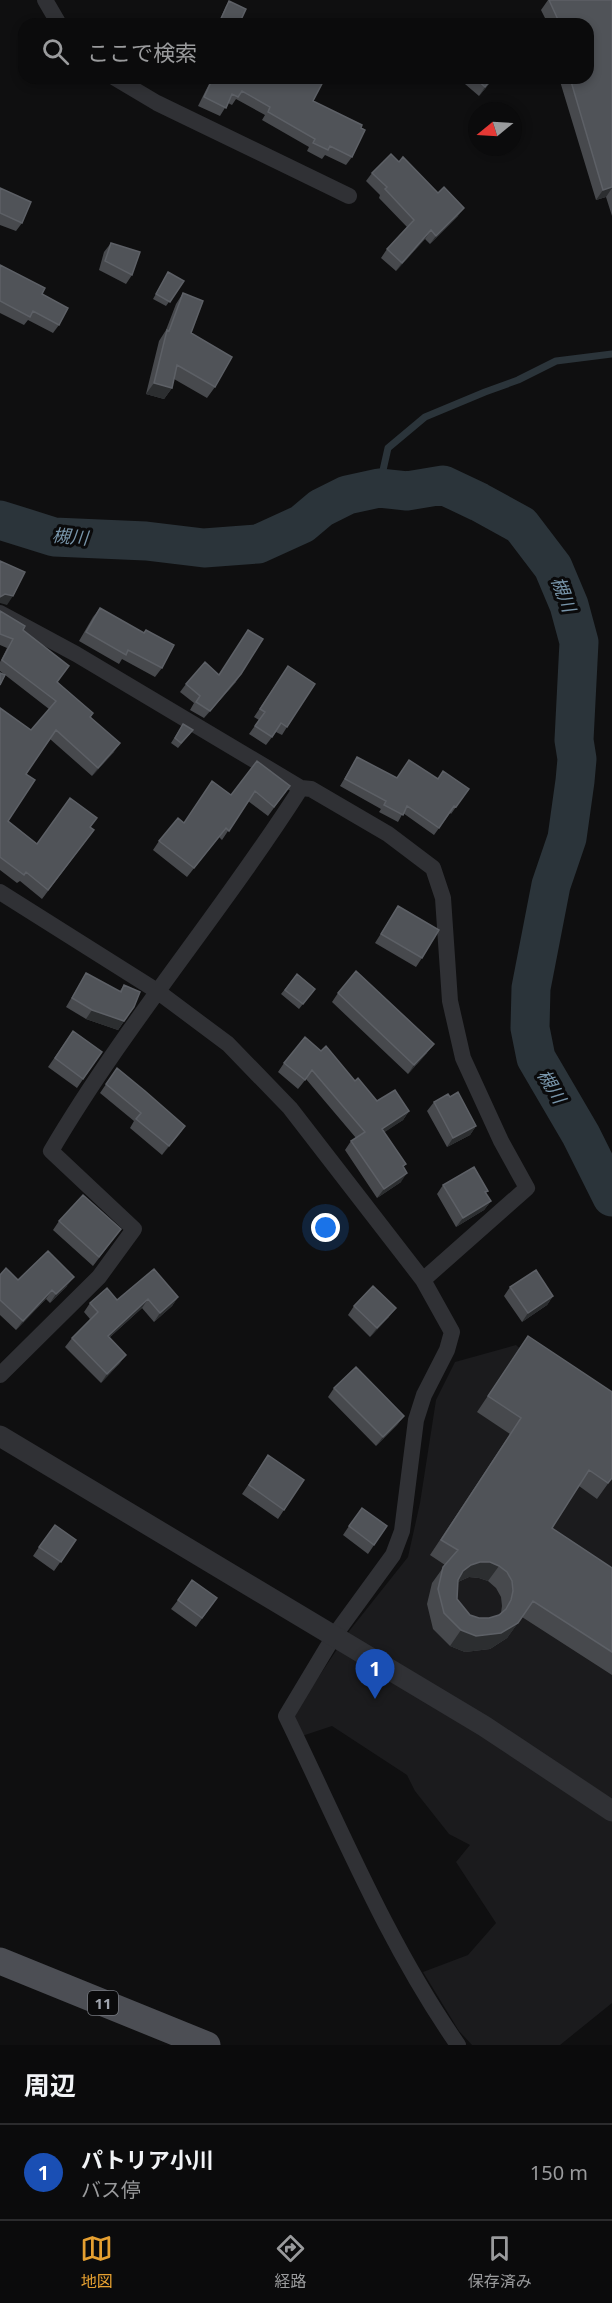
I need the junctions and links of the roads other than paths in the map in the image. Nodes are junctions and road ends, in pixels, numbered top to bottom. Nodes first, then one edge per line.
1 (45, 0) edge
2 (56, 18) edge
3 (126, 84) edge
4 (349, 196) dead end
5 (0, 613) edge
6 (301, 788) junction
7 (0, 892) edge
8 (157, 991) junction
9 (423, 1280) junction
10 (0, 1375) edge
11 (0, 1436) edge
12 (334, 1636) junction
13 (612, 1811) edge
14 (0, 1961) edge
15 (207, 2045) edge
16 (458, 2045) edge

1 - 2 street
3 - 4 street
5 - 6 street
6 - 8 street
6 - 9 street
7 - 8 street
8 - 9 street
8 - 10 street
9 - 12 street
11 - 12 street
12 - 13 street
12 - 16 street
14 - 15 main road, 11

